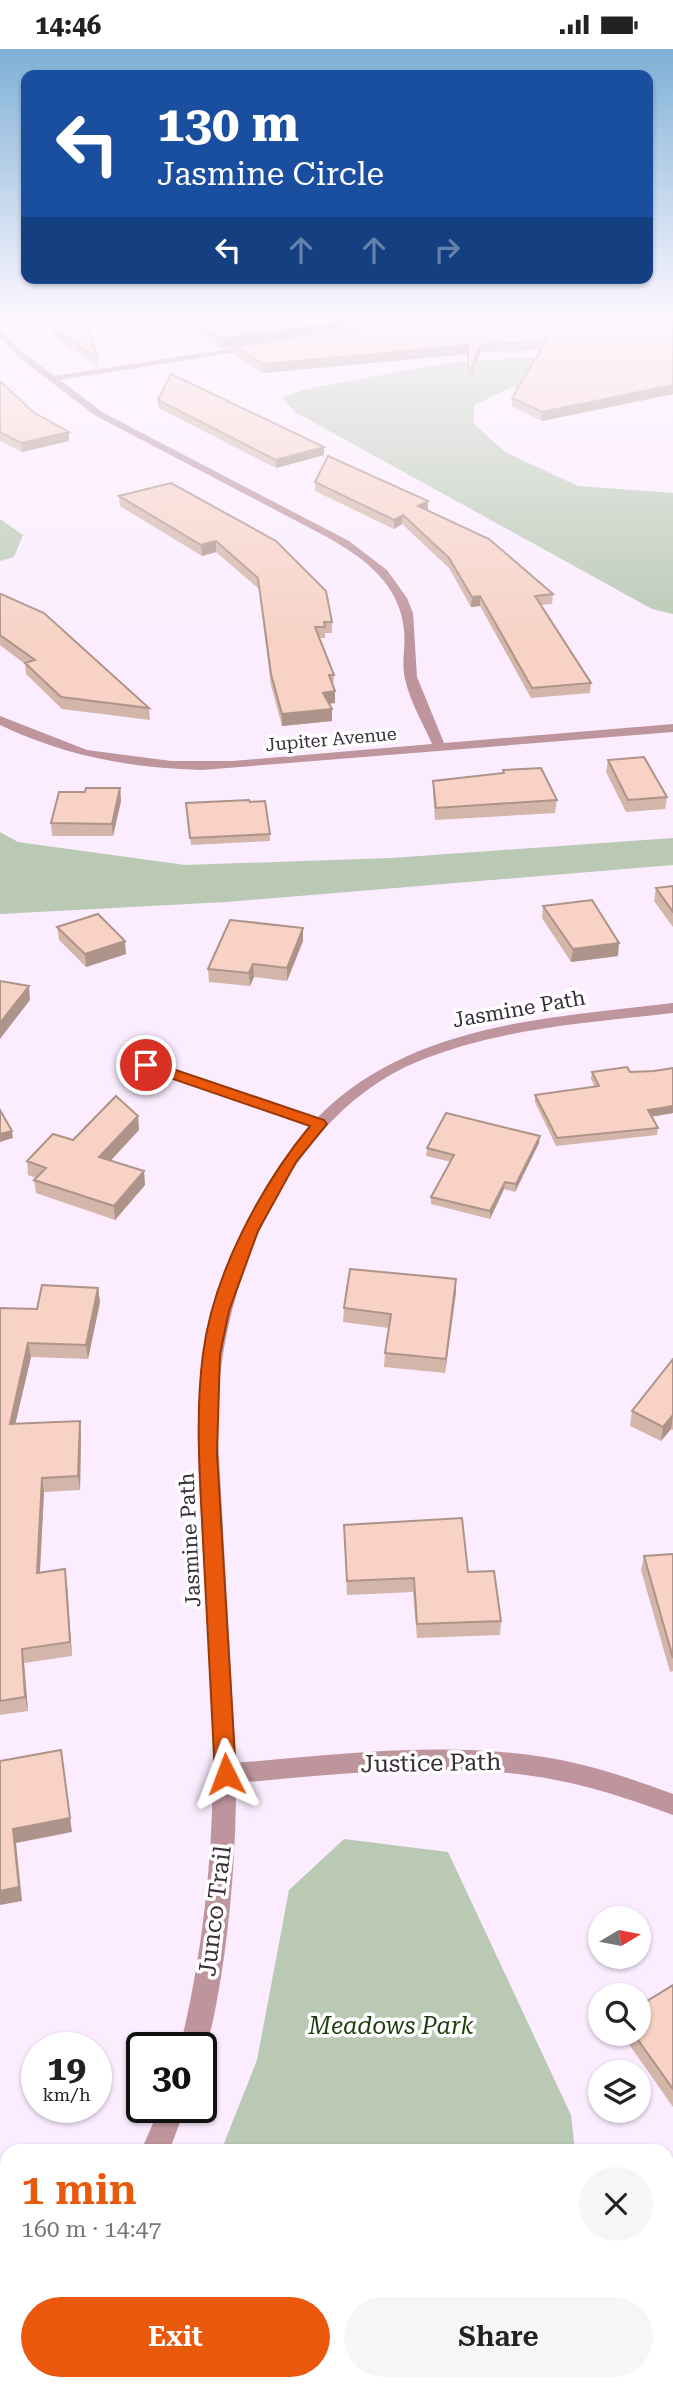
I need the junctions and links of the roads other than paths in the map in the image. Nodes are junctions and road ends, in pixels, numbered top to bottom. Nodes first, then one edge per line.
1 (117, 423) edge
2 (0, 720) edge
3 (673, 728) edge
4 (440, 748) junction
5 (673, 1008) edge
6 (146, 1065) dead end
7 (319, 1124) junction
8 (226, 1774) junction
9 (673, 1805) edge
10 (196, 2032) edge
11 (166, 2123) edge
12 (158, 2144) edge

1 - 4 street
2 - 4 street, Jupiter Avenue
3 - 4 street, Jupiter Avenue
5 - 7 street, Jasmine Path
6 - 7 street
7 - 8 street, Jasmine Path
8 - 9 street, Justice Path
8 - 10 street, Junco Trail
11 - 12 street

